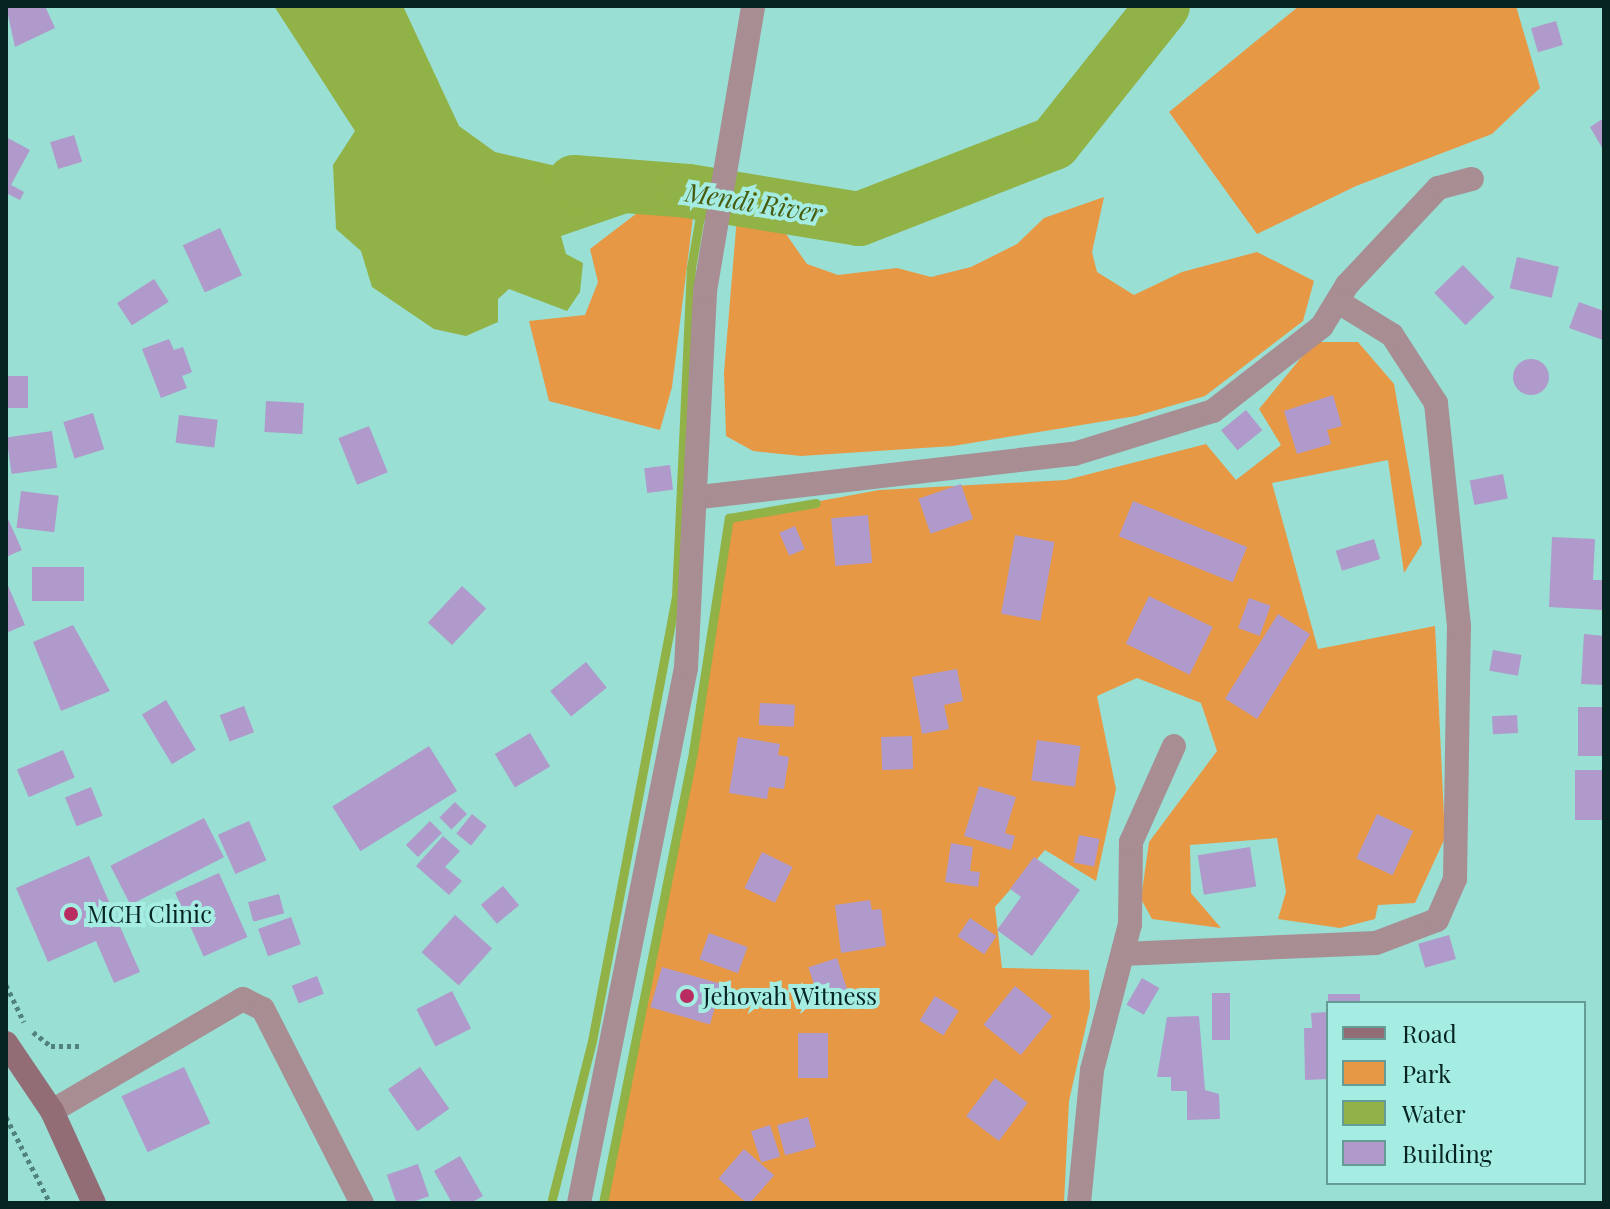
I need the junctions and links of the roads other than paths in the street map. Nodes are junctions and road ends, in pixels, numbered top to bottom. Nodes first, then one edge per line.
1 (753, 6) edge
2 (1472, 179) dead end
3 (1340, 303) junction
4 (700, 497) junction
5 (1174, 746) dead end
6 (1123, 954) junction
7 (6, 1043) edge
8 (52, 1111) junction
9 (94, 1203) edge
10 (362, 1203) edge
11 (579, 1203) edge
12 (1079, 1203) edge

1 - 4 street
2 - 3 street
3 - 4 street
3 - 6 street
4 - 11 street
5 - 6 street
6 - 12 street
7 - 8 main road
8 - 9 main road
8 - 10 street

